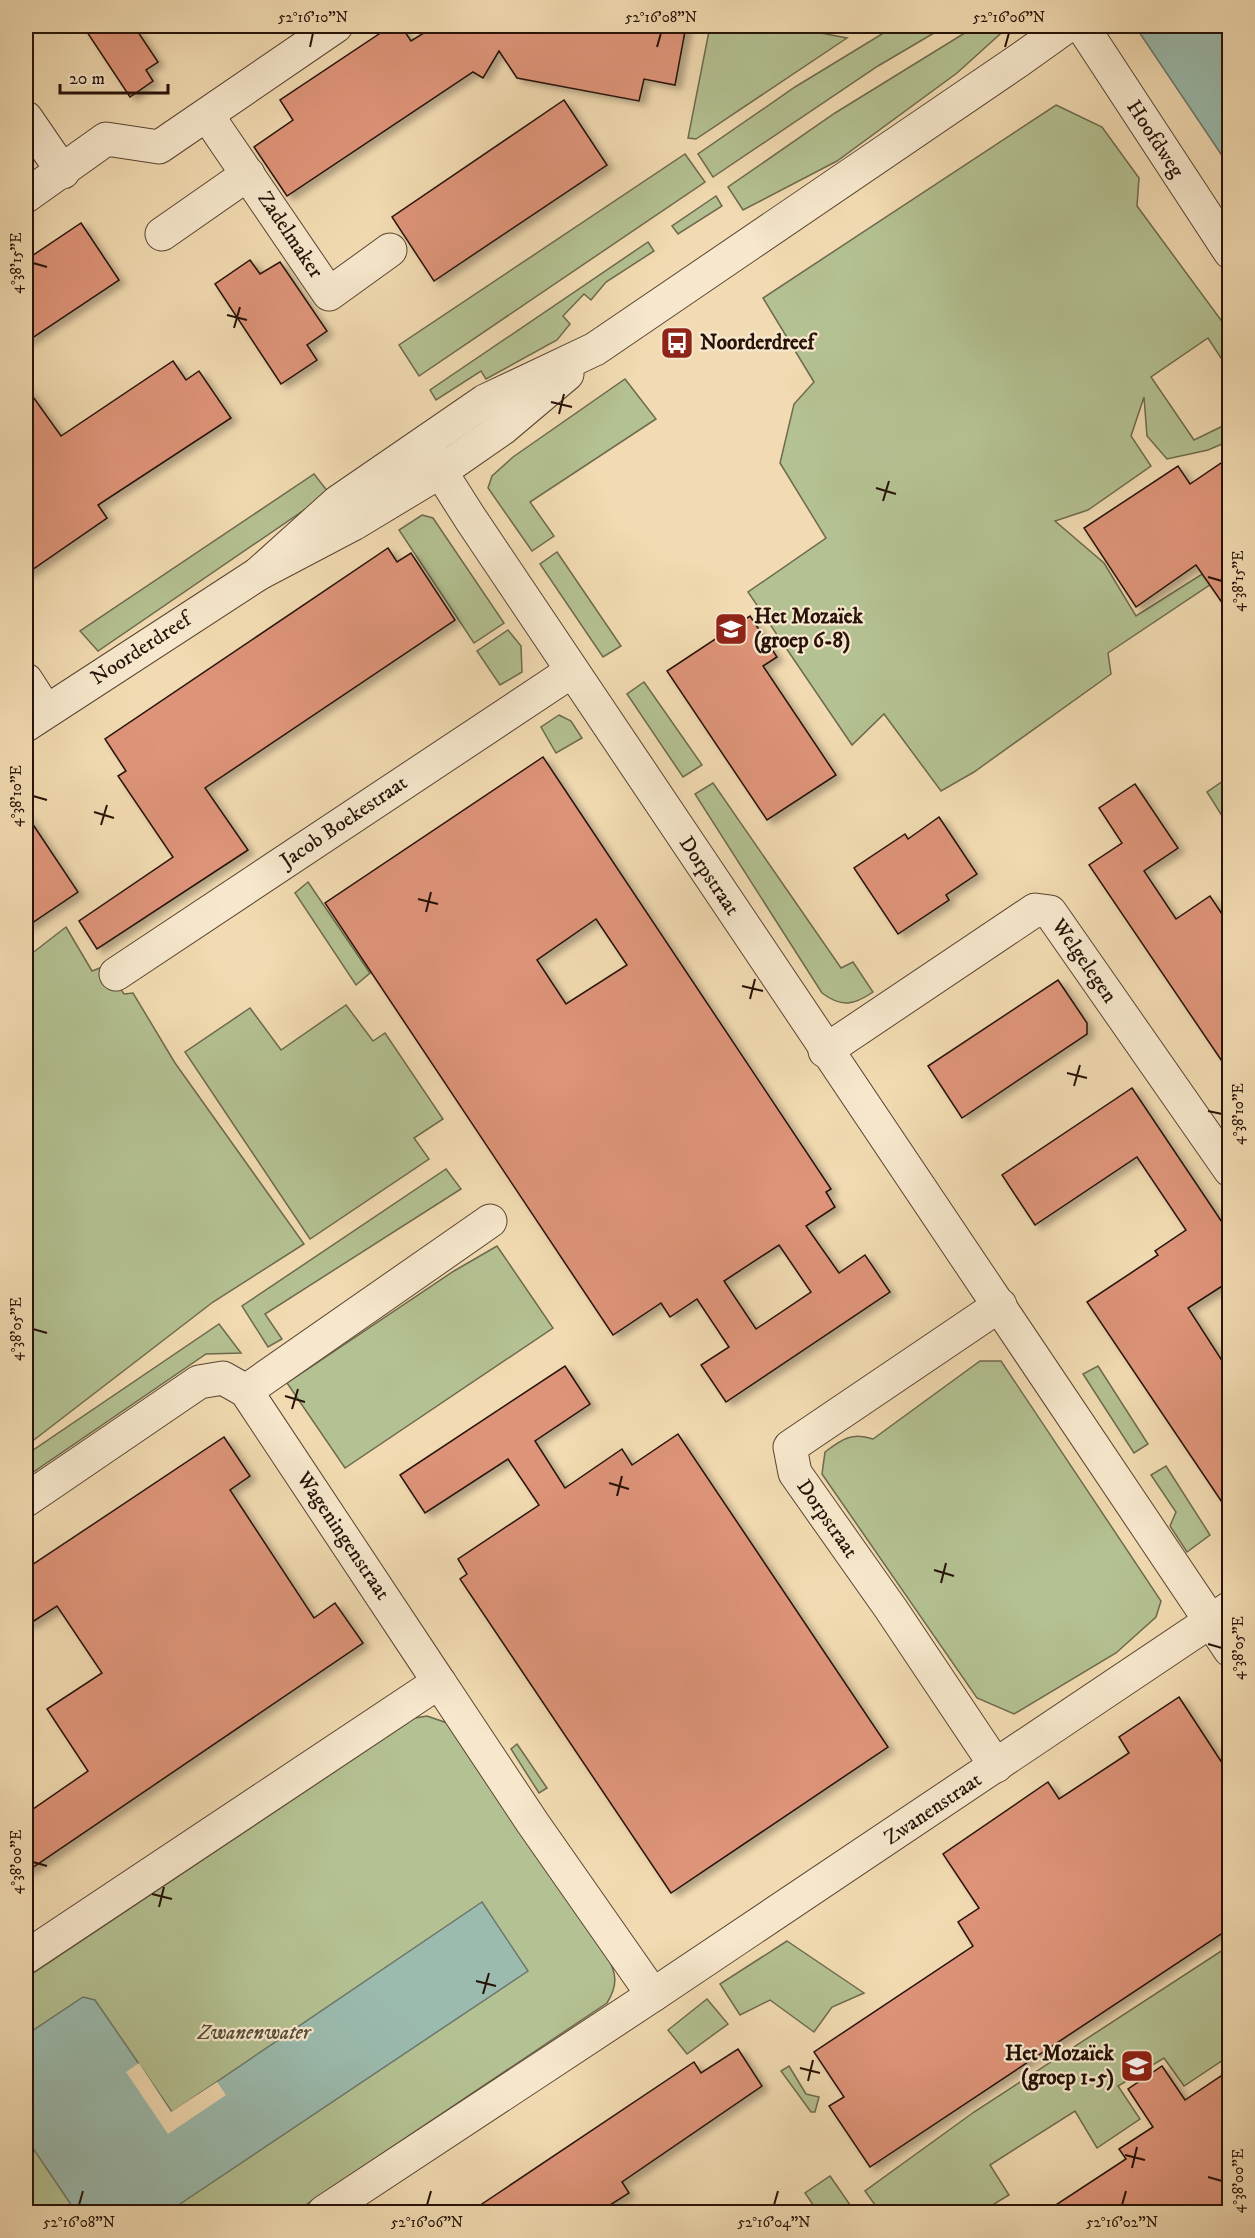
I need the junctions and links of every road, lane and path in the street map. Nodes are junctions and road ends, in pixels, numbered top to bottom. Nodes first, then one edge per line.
1 (336, 26) edge
2 (1067, 26) edge
3 (1082, 26) edge
4 (207, 115) junction
5 (26, 118) edge
6 (63, 172) junction
7 (248, 174) junction
8 (26, 196) edge
9 (162, 234) dead end
10 (390, 250) dead end
11 (1230, 252) edge
12 (595, 349) junction
13 (424, 444) junction
14 (441, 471) junction
15 (258, 574) junction
16 (572, 671) junction
17 (26, 680) edge
18 (36, 718) edge
19 (116, 974) dead end
20 (825, 1051) junction
21 (1230, 1170) edge
22 (490, 1221) dead end
23 (1000, 1305) junction
24 (246, 1391) junction
25 (26, 1500) edge
26 (1220, 1615) edge
27 (1230, 1650) edge
28 (439, 1682) junction
29 (996, 1766) junction
30 (26, 1957) edge
31 (653, 1995) junction
32 (324, 2212) edge

1 - 4 street
2 - 12 street, Noorderdreef
3 - 11 street, Hoofdweg
4 - 6 street
4 - 7 street, Zadelmaker
5 - 6 street
6 - 8 street
7 - 9 street, Zadelmaker
7 - 10 street, Zadelmaker
12 - 13 street, Noorderdreef
12 - 14 street, Noorderdreef
13 - 14 street, Dorpstraat
13 - 15 street, Noorderdreef
14 - 15 street, Noorderdreef
14 - 16 street, Dorpstraat
15 - 18 street, Noorderdreef
16 - 19 street, Jacob Boekestraat
16 - 20 street, Dorpstraat
17 - 18 street
20 - 21 street, Welgelegen
20 - 23 street, Dorpstraat
22 - 24 street
23 - 26 street, Dorpstraat
23 - 29 street, Dorpstraat
24 - 25 street
24 - 28 street, Wageningenstraat
26 - 27 street, Dorpstraat
26 - 29 street, Zwanenstraat
28 - 30 street
28 - 31 street
29 - 31 street, Zwanenstraat
31 - 32 street

